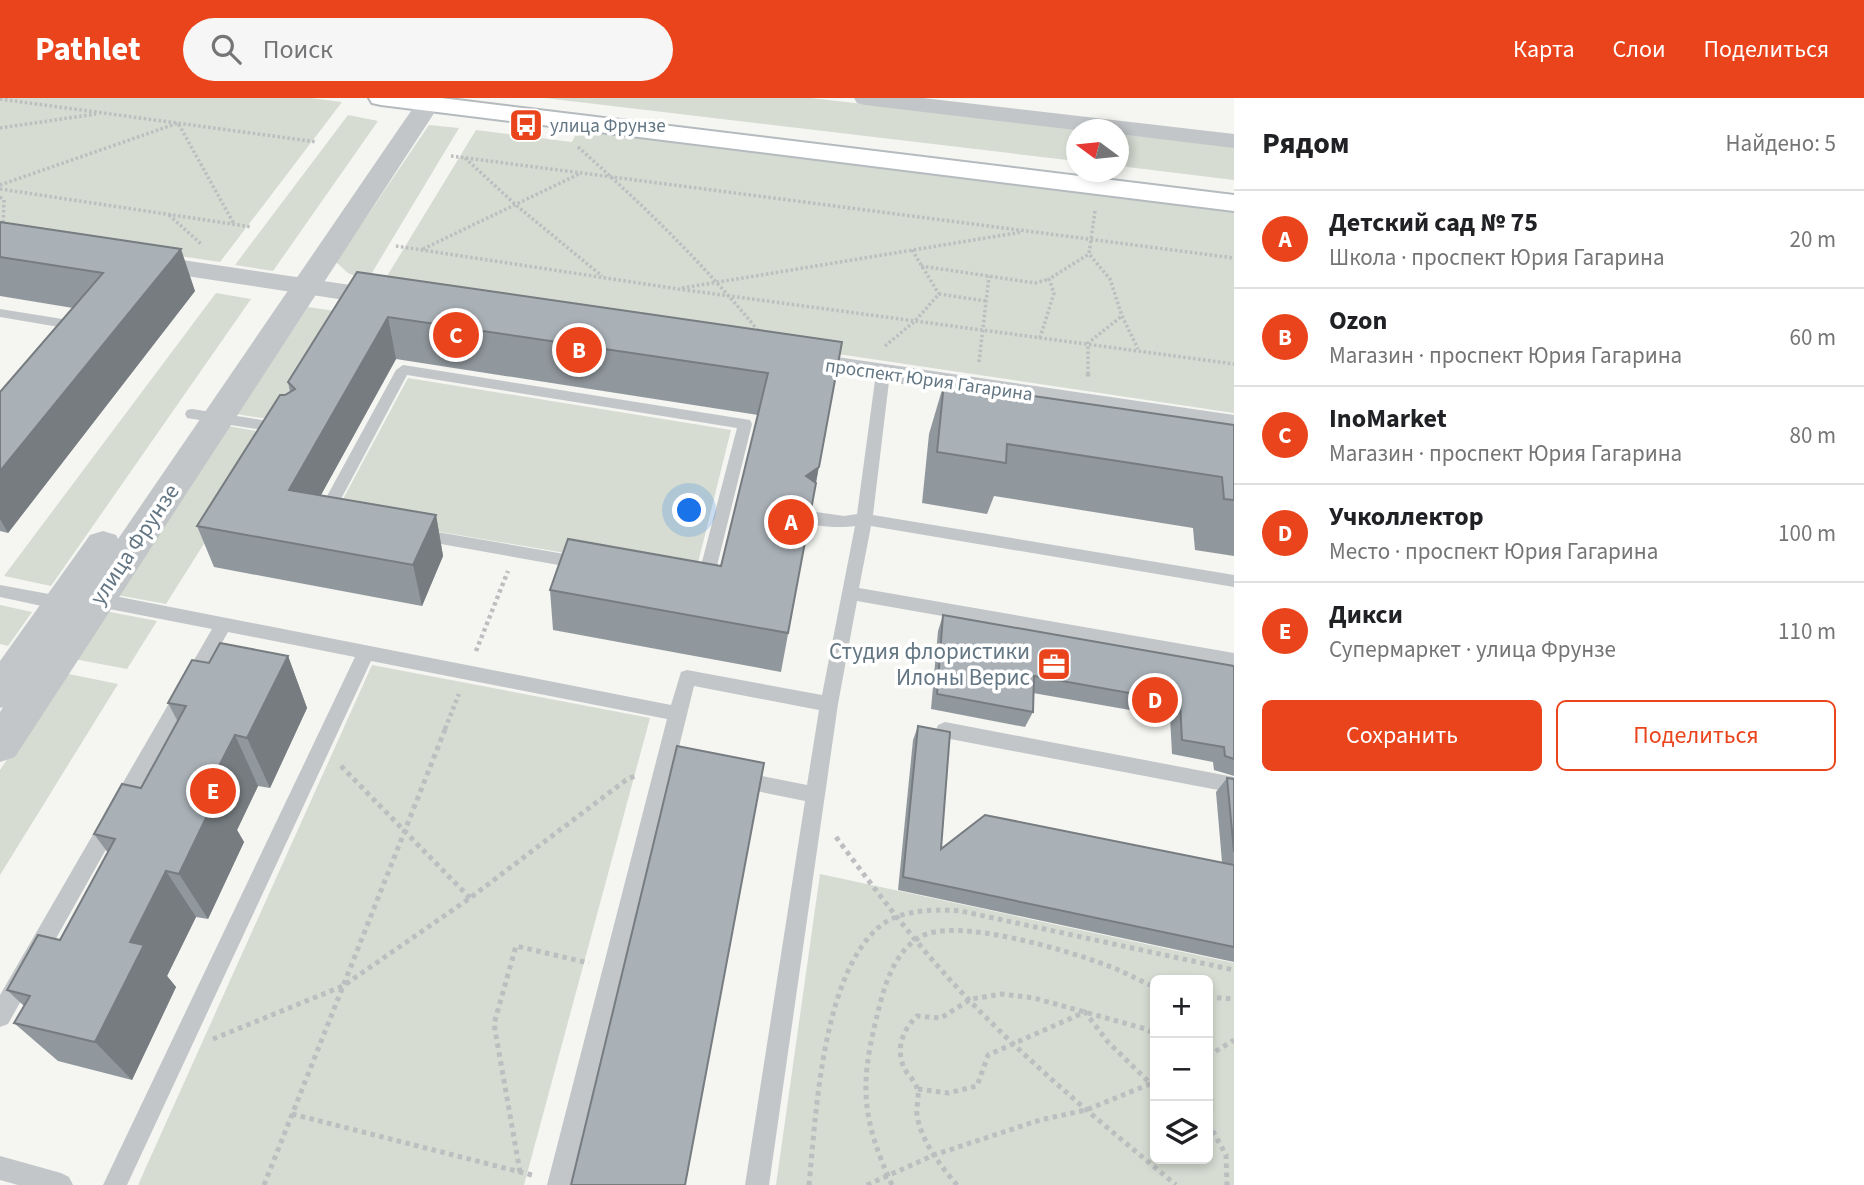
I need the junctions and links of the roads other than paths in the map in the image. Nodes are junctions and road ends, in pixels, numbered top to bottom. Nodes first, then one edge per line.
1 (482, 98) edge
2 (864, 98) edge
3 (411, 100) edge
4 (1234, 141) edge
5 (1066, 169) edge
6 (1129, 177) edge
7 (1234, 190) edge
8 (1234, 203) edge
9 (122, 260) edge
10 (294, 285) junction
11 (421, 304) edge
12 (0, 313) edge
13 (58, 345) edge
14 (772, 356) edge
15 (871, 371) junction
16 (205, 416) junction
17 (1234, 425) edge
18 (296, 430) edge
19 (809, 517) edge
20 (864, 519) junction
21 (515, 552) joint
22 (1234, 582) edge
23 (0, 591) edge
24 (852, 593) junction
25 (80, 601) junction
26 (224, 625) junction
27 (366, 652) junction
28 (1234, 660) edge
29 (0, 692) edge
30 (829, 704) junction
31 (678, 714) junction
32 (945, 730) edge
33 (0, 745) edge
34 (720, 775) edge
35 (1234, 785) edge
36 (816, 795) junction
37 (0, 1016) edge
38 (0, 1168) edge
39 (559, 1183) edge
40 (61, 1185) edge
41 (115, 1185) edge
42 (757, 1185) edge

1 - 5 main road
2 - 4 street
3 - 8 main road
3 - 10 street, улица Фрунзе
6 - 7 main road
9 - 10 street
10 - 11 street
10 - 16 street, улица Фрунзе
12 - 13 lane
14 - 15 street, проспект Юрия Гагарина
15 - 17 street, проспект Юрия Гагарина
15 - 20 lane
16 - 18 lane
16 - 25 street, улица Фрунзе
19 - 20 lane
20 - 22 lane
20 - 24 lane
21 - 21 lane
23 - 25 lane
24 - 28 lane
24 - 30 lane
25 - 26 lane
25 - 29 street, улица Фрунзе
25 - 33 street, улица Фрунзе
26 - 27 lane
26 - 37 lane
27 - 31 lane
27 - 41 lane
30 - 31 lane
30 - 36 lane
31 - 39 lane
32 - 35 lane
34 - 36 lane
36 - 42 lane
38 - 40 lane

